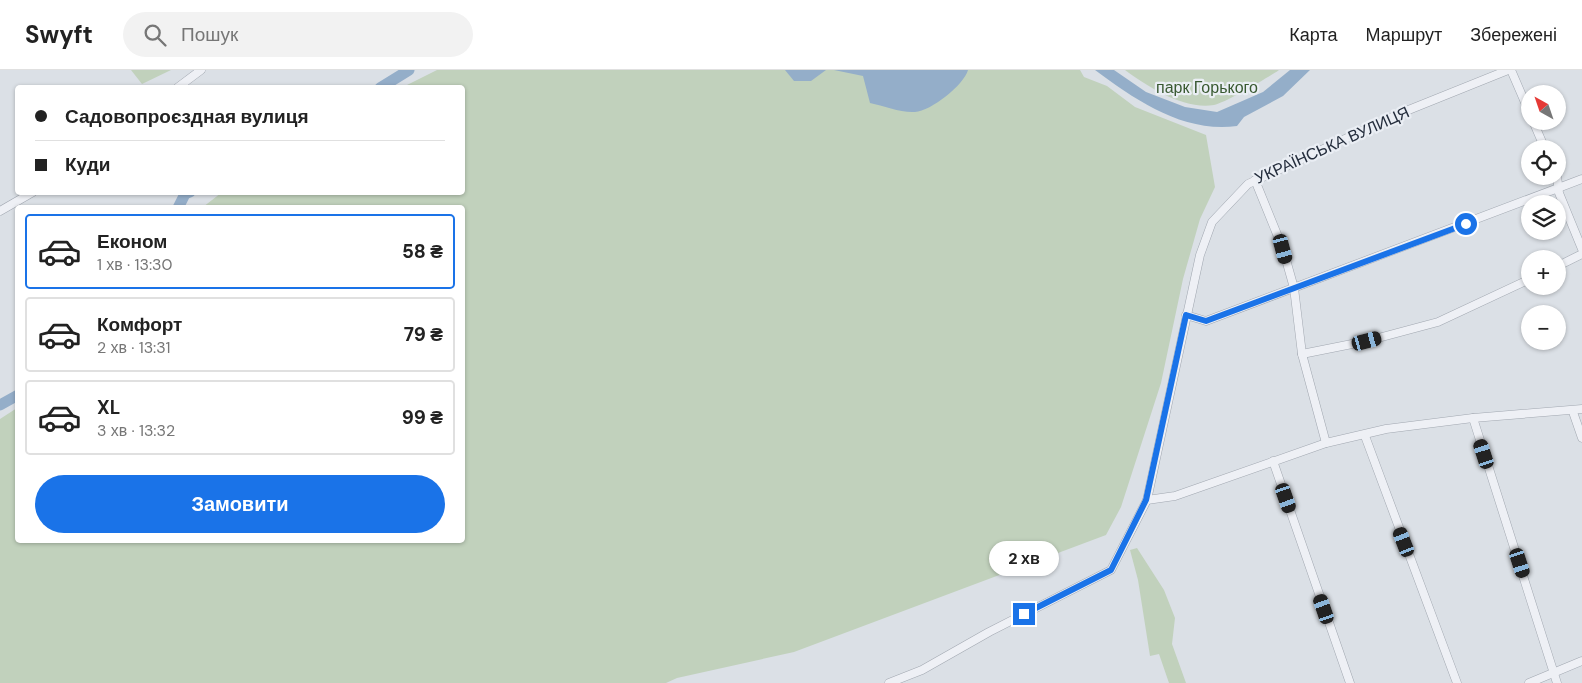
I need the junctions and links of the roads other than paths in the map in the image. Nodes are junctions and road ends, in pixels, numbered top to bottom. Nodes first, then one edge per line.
1 (201, 70) edge
2 (1510, 70) edge
3 (181, 85) edge
4 (1521, 94) edge
5 (1582, 179) edge
6 (1255, 180) junction
7 (1558, 185) edge
8 (1558, 188) junction
9 (27, 195) edge
10 (0, 211) edge
11 (1582, 249) edge
12 (1582, 254) edge
13 (1566, 262) edge
14 (1521, 283) edge
15 (1294, 288) junction
16 (1186, 315) junction
17 (1302, 354) junction
18 (1582, 409) edge
19 (1573, 412) junction
20 (1473, 418) junction
21 (1365, 436) junction
22 (1582, 438) edge
23 (1326, 443) junction
24 (1273, 461) junction
25 (1146, 500) junction
26 (1582, 661) edge
27 (1555, 672) junction
28 (889, 683) edge
29 (1350, 683) edge
30 (1457, 683) edge
31 (1529, 683) edge
32 (1557, 683) edge

1 - 3 street
2 - 4 street
2 - 6 street, УКРАЇНСЬКА ВУЛИЦЯ
5 - 8 street
6 - 15 street
6 - 16 street, УКРАЇНСЬКА ВУЛИЦЯ
7 - 8 street
8 - 11 street
8 - 15 street
9 - 10 street
12 - 13 street
14 - 17 street
15 - 16 street
15 - 17 street
16 - 25 street, УКРАЇНСЬКА ВУЛИЦЯ
17 - 23 street
18 - 19 street
19 - 20 street
19 - 22 street
20 - 21 street
20 - 27 street
21 - 23 street
21 - 30 street
23 - 24 street
24 - 25 street
24 - 29 street
25 - 28 street, УКРАЇНСЬКА ВУЛИЦЯ
26 - 27 street
27 - 31 street
27 - 32 street

